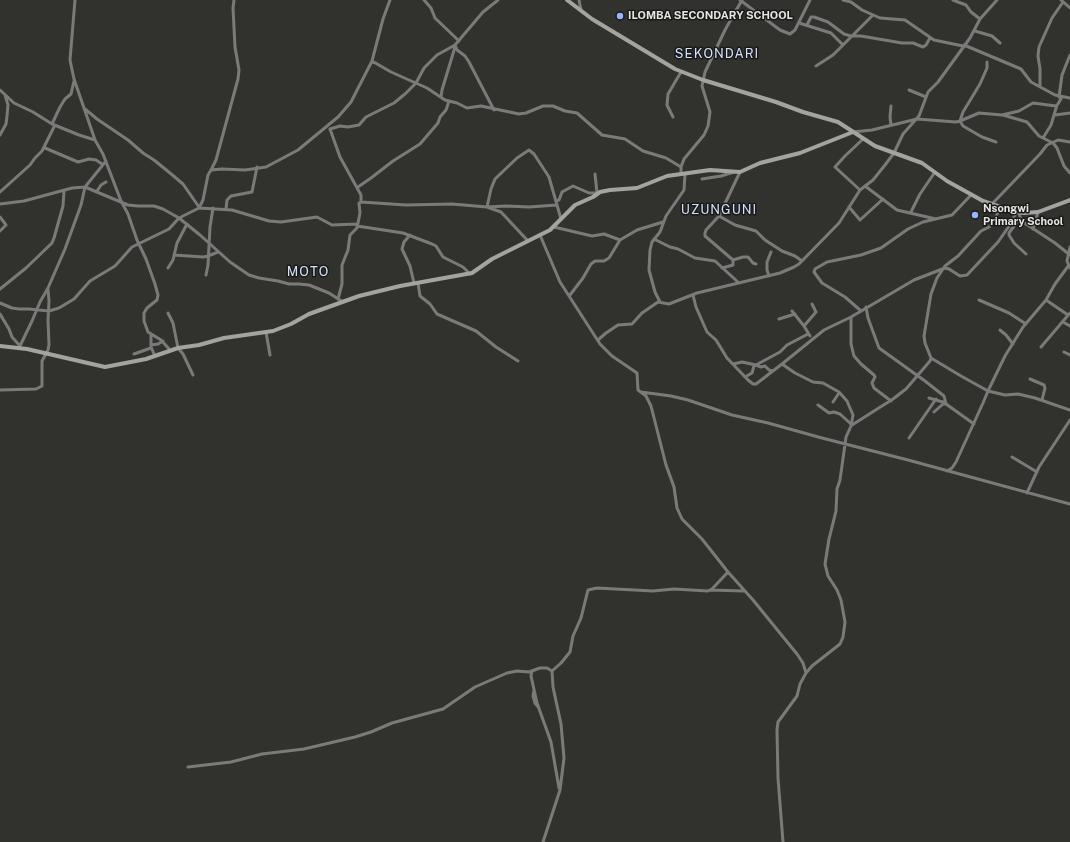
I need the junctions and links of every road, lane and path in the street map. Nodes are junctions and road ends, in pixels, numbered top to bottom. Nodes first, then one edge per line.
1 (74, 0) edge
2 (234, 0) edge
3 (390, 0) edge
4 (424, 0) edge
5 (498, 0) edge
6 (567, 0) edge
7 (579, 0) edge
8 (741, 0) edge
9 (810, 0) edge
10 (843, 0) edge
11 (953, 0) edge
12 (998, 0) edge
13 (1062, 1) edge
14 (966, 3) edge
15 (1070, 8) edge
16 (582, 12) junction
17 (873, 15) junction
18 (980, 20) junction
19 (799, 23) junction
20 (807, 25) junction
21 (975, 31) junction
22 (851, 36) junction
23 (930, 38) junction
24 (459, 41) junction
25 (1000, 43) dead end
26 (843, 45) junction
27 (964, 45) junction
28 (455, 46) junction
29 (1070, 55) edge
30 (372, 61) junction
31 (1069, 61) edge
32 (987, 62) dead end
33 (816, 66) dead end
34 (681, 72) junction
35 (74, 79) junction
36 (703, 80) junction
37 (416, 83) junction
38 (1040, 86) junction
39 (909, 90) dead end
40 (1, 92) edge
41 (441, 97) junction
42 (926, 97) junction
43 (1061, 97) junction
44 (1070, 98) edge
45 (450, 101) junction
46 (1058, 105) junction
47 (891, 106) dead end
48 (84, 108) junction
49 (494, 110) junction
50 (1070, 113) edge
51 (1002, 115) junction
52 (1055, 115) junction
53 (673, 117) dead end
54 (917, 119) junction
55 (960, 122) junction
56 (53, 125) junction
57 (328, 125) junction
58 (891, 125) junction
59 (330, 129) junction
60 (853, 132) junction
61 (0, 135) edge
62 (864, 139) junction
63 (1044, 139) junction
64 (95, 140) junction
65 (996, 142) dead end
66 (1051, 142) junction
67 (1070, 142) edge
68 (45, 148) junction
69 (1043, 149) junction
70 (894, 153) junction
71 (106, 161) junction
72 (102, 164) junction
73 (682, 166) junction
74 (257, 167) junction
75 (211, 170) junction
76 (738, 172) junction
77 (935, 172) junction
78 (1070, 173) edge
79 (595, 174) dead end
80 (683, 174) junction
81 (702, 179) dead end
82 (106, 182) dead end
83 (358, 186) junction
84 (865, 186) junction
85 (85, 187) junction
86 (860, 190) junction
87 (64, 191) junction
88 (97, 191) junction
89 (0, 192) edge
90 (598, 193) junction
91 (971, 195) junction
92 (882, 199) junction
93 (1070, 200) edge
94 (556, 201) junction
95 (361, 202) junction
96 (121, 203) junction
97 (0, 204) edge
98 (992, 204) junction
99 (557, 206) junction
100 (199, 207) junction
101 (487, 207) junction
102 (850, 207) junction
103 (1000, 207) junction
104 (213, 208) junction
105 (226, 209) junction
106 (911, 212) junction
107 (1018, 212) junction
108 (1038, 212) junction
109 (719, 216) junction
110 (0, 217) edge
111 (179, 218) junction
112 (1020, 218) junction
113 (562, 219) junction
114 (936, 219) junction
115 (663, 222) junction
116 (187, 224) junction
117 (357, 225) junction
118 (554, 227) junction
119 (1033, 229) junction
120 (0, 231) edge
121 (410, 235) junction
122 (540, 235) junction
123 (654, 239) junction
124 (528, 240) junction
125 (620, 240) junction
126 (209, 242) junction
127 (138, 243) junction
128 (1070, 247) edge
129 (218, 252) junction
130 (771, 252) dead end
131 (1026, 254) dead end
132 (1069, 254) edge
133 (174, 255) junction
134 (208, 256) junction
135 (733, 260) junction
136 (802, 261) junction
137 (756, 264) dead end
138 (1069, 266) edge
139 (168, 268) dead end
140 (722, 268) junction
141 (942, 269) junction
142 (470, 274) junction
143 (206, 275) dead end
144 (769, 276) junction
145 (416, 283) junction
146 (739, 283) junction
147 (48, 288) junction
148 (0, 289) edge
149 (570, 295) junction
150 (693, 295) junction
151 (338, 299) junction
152 (979, 300) dead end
153 (1046, 300) junction
154 (343, 302) junction
155 (660, 302) junction
156 (0, 303) edge
157 (812, 304) dead end
158 (866, 307) junction
159 (37, 309) junction
160 (860, 310) junction
161 (49, 312) junction
162 (168, 313) dead end
163 (0, 314) edge
164 (1069, 314) edge
165 (851, 316) junction
166 (779, 319) dead end
167 (1063, 322) junction
168 (1026, 324) junction
169 (804, 326) junction
170 (1070, 326) edge
171 (1000, 330) dead end
172 (266, 332) junction
173 (808, 334) junction
174 (151, 335) junction
175 (812, 339) junction
176 (598, 340) junction
177 (163, 341) junction
178 (1013, 344) junction
179 (0, 346) edge
180 (19, 347) junction
181 (151, 347) junction
182 (1041, 347) dead end
183 (178, 348) junction
184 (170, 350) junction
185 (1064, 352) dead end
186 (46, 354) junction
187 (134, 354) dead end
188 (270, 355) dead end
189 (1070, 355) edge
190 (154, 356) junction
191 (931, 358) junction
192 (518, 361) dead end
193 (733, 364) junction
194 (756, 364) junction
195 (782, 364) junction
196 (773, 371) junction
197 (193, 375) dead end
198 (917, 375) junction
199 (745, 377) junction
200 (1030, 379) dead end
201 (0, 390) edge
202 (988, 390) junction
203 (638, 391) junction
204 (840, 393) junction
205 (929, 398) dead end
206 (936, 399) junction
207 (891, 400) junction
208 (1042, 400) junction
209 (833, 402) dead end
210 (946, 403) junction
211 (818, 405) dead end
212 (1070, 410) edge
213 (934, 412) dead end
214 (1070, 420) edge
215 (974, 424) junction
216 (851, 425) junction
217 (909, 438) dead end
218 (845, 444) junction
219 (1012, 457) dead end
220 (947, 471) junction
221 (1037, 472) junction
222 (1027, 493) junction
223 (1070, 504) edge
224 (728, 572) junction
225 (710, 590) junction
226 (744, 590) junction
227 (532, 671) junction
228 (552, 671) junction
229 (806, 673) junction
230 (188, 767) dead end
231 (560, 790) junction
232 (543, 842) edge
233 (783, 842) edge

1 - 35 street
2 - 75 street
3 - 30 street
4 - 24 street
5 - 24 street
6 - 16 street
7 - 16 street
8 - 19 street
8 - 36 street
9 - 19 street
10 - 17 street
11 - 14 street
12 - 18 street
13 - 15 street
13 - 38 street
14 - 18 street
16 - 34 street
17 - 22 street
17 - 23 street
18 - 21 street
19 - 20 street
20 - 22 street
20 - 26 street
21 - 25 street
21 - 27 street
22 - 23 street
22 - 26 street
23 - 27 street
24 - 28 street
26 - 33 street
27 - 38 street
27 - 42 street
28 - 37 street
28 - 41 street
28 - 49 street
29 - 31 street
30 - 37 street
30 - 57 street
31 - 43 street
32 - 55 street
34 - 36 street
34 - 53 street
35 - 48 street
35 - 56 street
36 - 60 street
36 - 73 street
37 - 41 street
37 - 59 street
38 - 43 street
39 - 42 street
40 - 56 street
40 - 61 street
41 - 45 street
42 - 54 street
43 - 44 street
43 - 46 street
45 - 49 street
45 - 83 street
46 - 51 street
46 - 52 street
47 - 58 street
48 - 64 street
48 - 100 street
49 - 73 street
50 - 52 street
51 - 55 street
51 - 63 street
52 - 63 street
54 - 55 street
54 - 58 street
54 - 70 street
55 - 65 street
56 - 64 street
56 - 68 street
57 - 59 street
57 - 74 street
58 - 60 street
59 - 83 street
60 - 62 street
60 - 76 street
62 - 70 street
62 - 86 street
63 - 66 street
63 - 69 street
64 - 71 street
66 - 67 street
66 - 69 street
66 - 78 street
68 - 72 street
68 - 89 street
69 - 98 street
70 - 77 street
70 - 84 street
71 - 72 street
71 - 96 street
72 - 85 street
73 - 80 street
74 - 75 street
74 - 105 street
75 - 100 street
76 - 80 street
76 - 81 street
76 - 109 street
77 - 91 street
77 - 106 street
79 - 90 street
80 - 90 street
80 - 115 street
82 - 88 street
83 - 95 street
84 - 86 street
84 - 92 street
85 - 87 street
85 - 88 street
85 - 147 street
86 - 102 street
87 - 97 street
87 - 148 street
88 - 96 street
90 - 94 street
90 - 113 street
91 - 98 street
91 - 114 street
92 - 102 street
92 - 106 street
93 - 108 street
94 - 99 street
94 - 101 street
95 - 101 street
95 - 117 street
96 - 111 street
96 - 127 street
98 - 103 street
99 - 101 street
99 - 113 street
100 - 104 street
100 - 111 street
101 - 124 street
102 - 136 street
103 - 107 street
103 - 141 street
104 - 105 street
104 - 126 street
105 - 117 street
106 - 114 street
107 - 108 street
107 - 112 street
107 - 141 street
108 - 119 street
109 - 135 street
109 - 136 street
110 - 120 street
111 - 116 street
111 - 127 street
112 - 119 street
112 - 131 street
113 - 118 street
114 - 160 street
115 - 123 street
115 - 125 street
116 - 126 street
116 - 133 street
117 - 121 street
117 - 151 street
118 - 122 street
118 - 125 street
119 - 132 street
121 - 142 street
121 - 145 street
122 - 124 street
122 - 149 street
123 - 140 street
123 - 155 street
124 - 142 street
125 - 149 street
126 - 129 street
126 - 134 street
127 - 161 street
127 - 174 street
128 - 132 street
129 - 134 street
129 - 151 street
130 - 144 street
132 - 138 street
133 - 134 street
133 - 139 street
134 - 143 street
135 - 137 street
135 - 140 street
136 - 144 street
138 - 153 street
140 - 146 street
141 - 158 street
141 - 191 street
142 - 145 street
144 - 146 street
145 - 154 street
145 - 192 street
146 - 150 street
147 - 159 street
147 - 161 street
149 - 176 street
150 - 155 street
150 - 193 street
151 - 154 street
152 - 168 street
153 - 164 street
153 - 168 street
154 - 172 street
155 - 176 street
156 - 159 street
157 - 169 street
158 - 160 street
158 - 198 street
159 - 161 street
159 - 180 street
160 - 165 street
161 - 186 street
162 - 183 street
163 - 180 street
164 - 167 street
165 - 175 street
165 - 207 street
166 - 169 street
167 - 170 street
167 - 182 street
168 - 178 street
169 - 173 street
171 - 178 street
172 - 183 street
172 - 188 street
173 - 175 street
173 - 194 street
174 - 177 street
174 - 181 street
175 - 195 street
176 - 203 street
177 - 181 street
177 - 184 street
178 - 202 street
179 - 180 street
180 - 186 street
181 - 187 street
181 - 190 street
183 - 184 street
183 - 197 street
184 - 190 street
185 - 189 street
186 - 190 street
186 - 201 street
191 - 198 street
191 - 202 street
193 - 194 street
193 - 199 street
194 - 196 street
194 - 199 street
195 - 196 street
195 - 204 street
196 - 199 street
198 - 207 street
198 - 210 street
200 - 208 street
202 - 208 street
202 - 215 street
203 - 218 street
203 - 224 street
204 - 209 street
204 - 216 street
205 - 206 street
206 - 210 street
206 - 217 street
207 - 216 street
208 - 212 street
210 - 213 street
210 - 215 street
211 - 216 street
214 - 221 street
215 - 220 street
216 - 218 street
218 - 220 street
218 - 229 street
219 - 221 street
220 - 222 street
221 - 222 street
222 - 223 street
224 - 225 street
224 - 226 street
225 - 226 street
225 - 228 street
226 - 229 street
227 - 228 street
227 - 230 street
227 - 231 street
228 - 231 street
229 - 233 street
231 - 232 street

